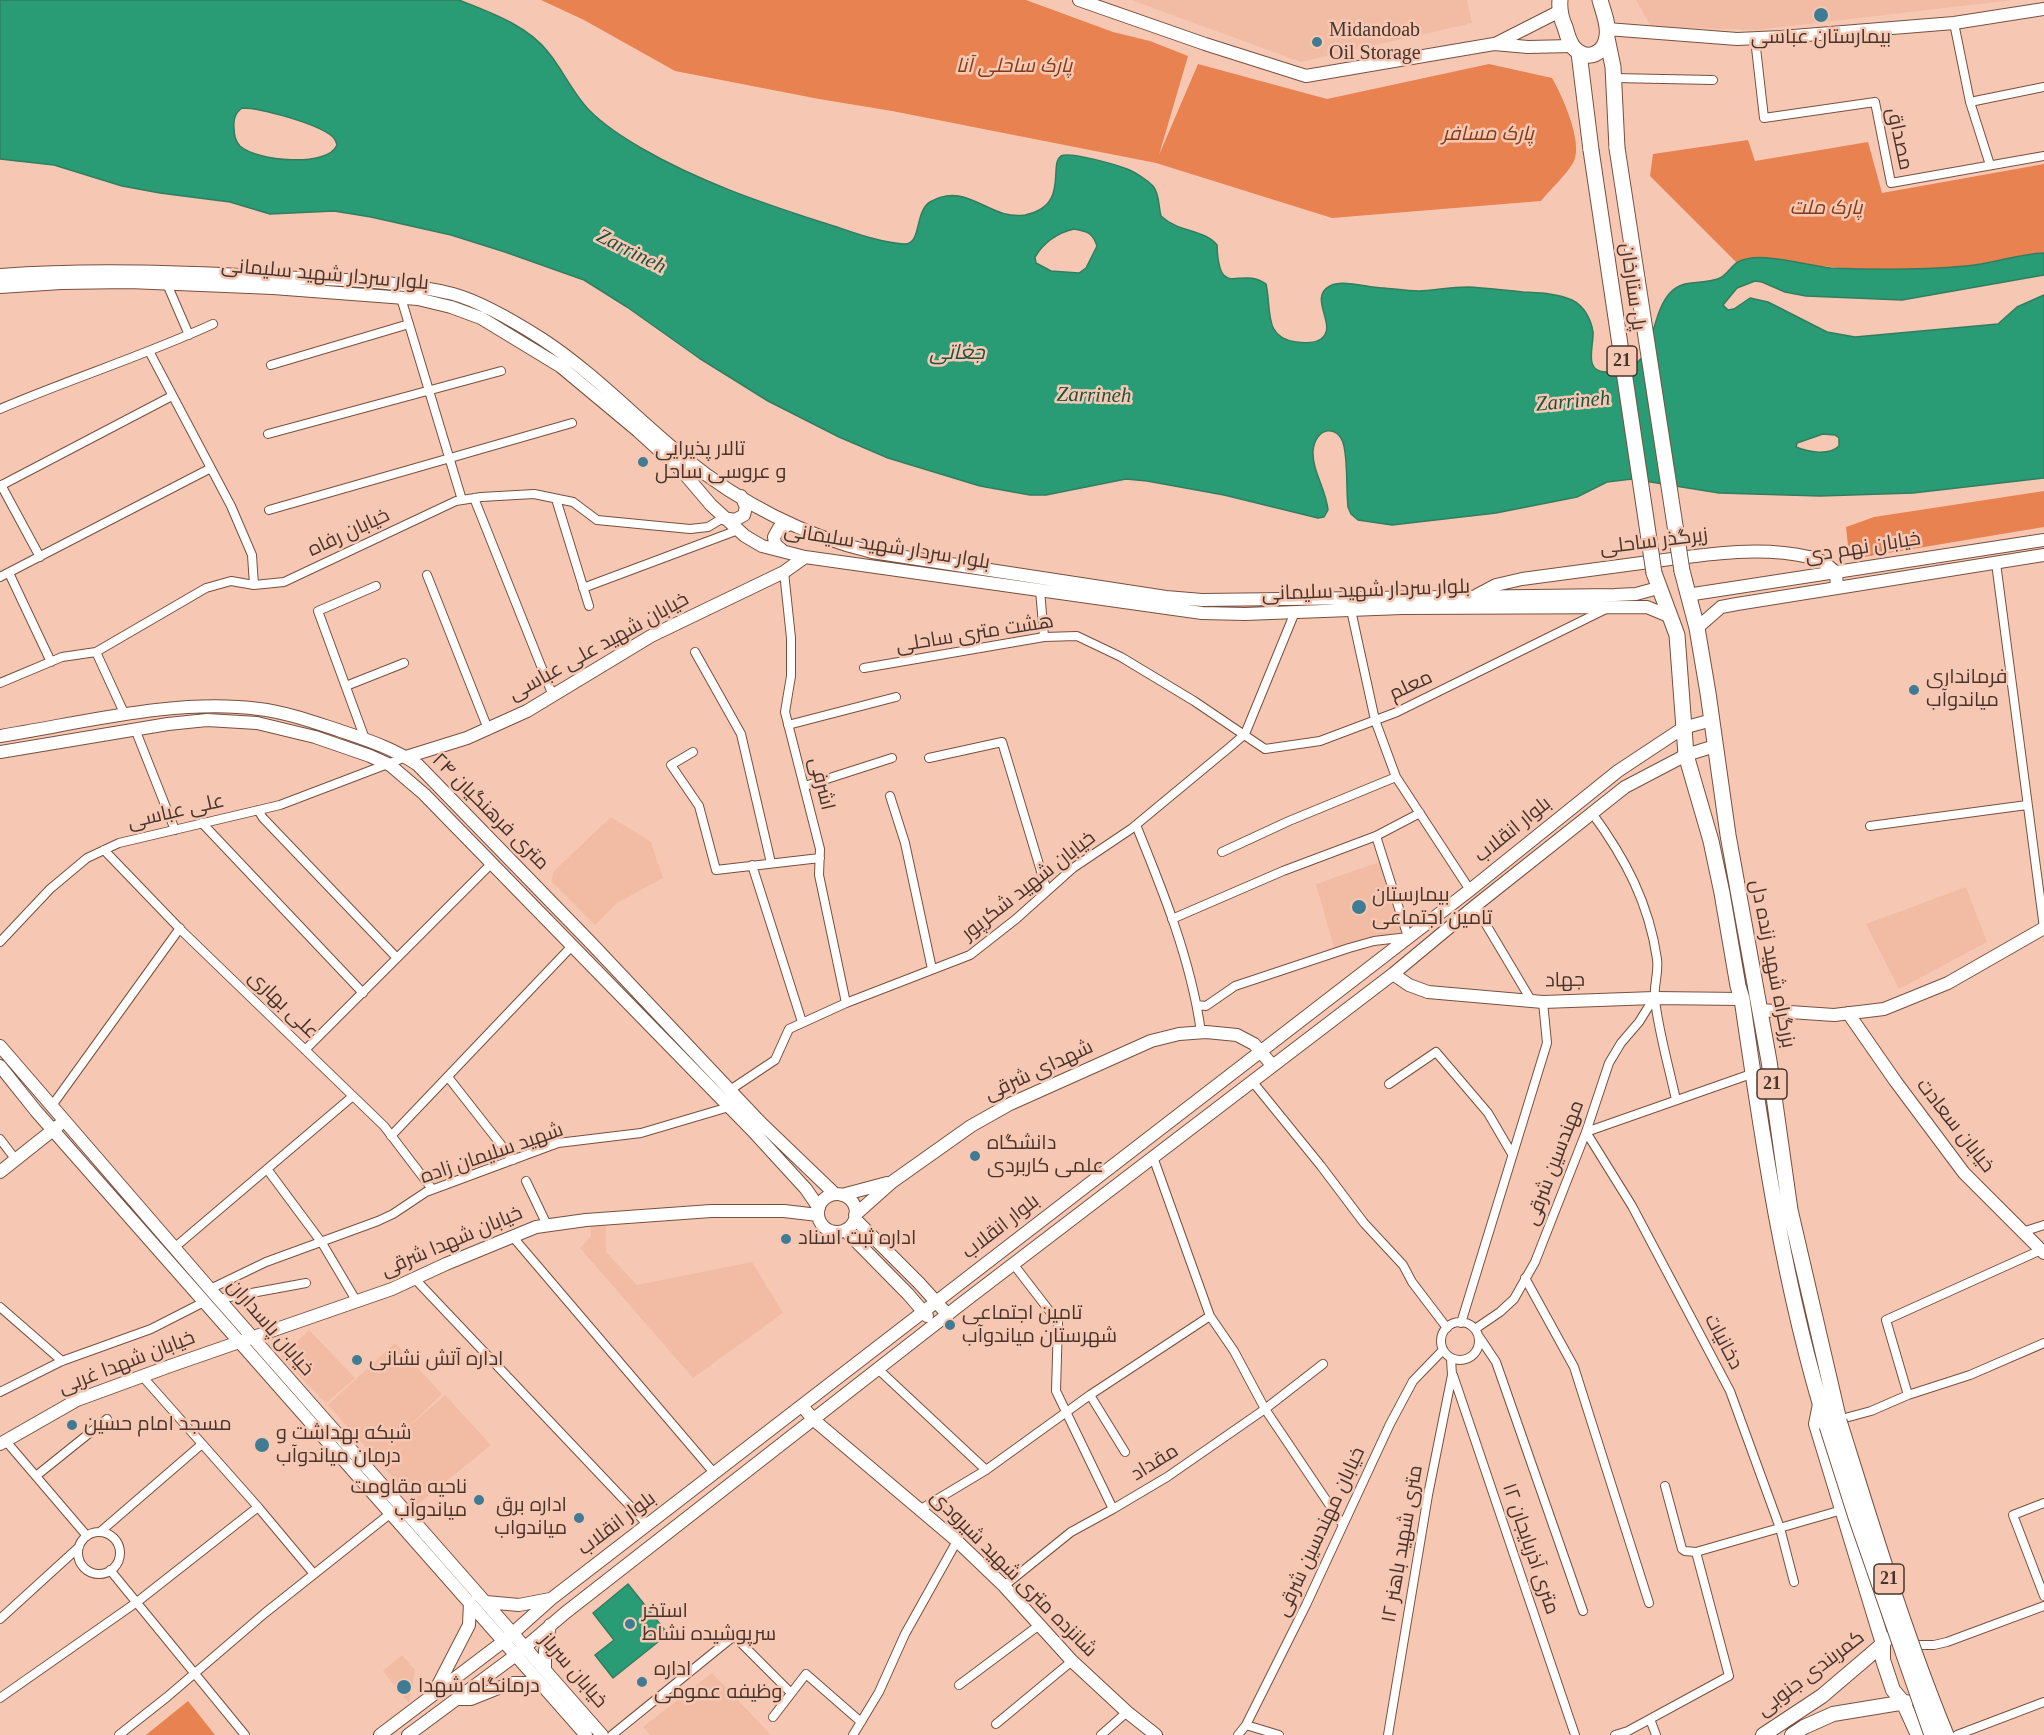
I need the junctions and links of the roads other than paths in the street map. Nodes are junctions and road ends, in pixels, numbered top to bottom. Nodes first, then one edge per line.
1 (1079, 0) edge
2 (1600, 0) edge
3 (1560, 3) edge
4 (2044, 9) edge
5 (1954, 22) junction
6 (1607, 34) junction
7 (1755, 39) junction
8 (1494, 45) junction
9 (1575, 50) junction
10 (1614, 78) junction
11 (1713, 80) dead end
12 (2044, 87) edge
13 (1970, 102) junction
14 (2044, 156) edge
15 (1990, 165) junction
16 (0, 275) edge
17 (167, 284) junction
18 (0, 287) edge
19 (401, 298) junction
20 (213, 324) dead end
21 (410, 324) junction
22 (189, 335) junction
23 (149, 351) junction
24 (271, 365) dead end
25 (501, 371) dead end
26 (430, 392) junction
27 (172, 396) junction
28 (0, 409) edge
29 (572, 423) dead end
30 (268, 434) dead end
31 (450, 459) junction
32 (211, 468) junction
33 (0, 485) edge
34 (741, 496) junction
35 (474, 498) junction
36 (556, 499) junction
37 (462, 500) junction
38 (270, 510) dead end
39 (723, 518) junction
40 (791, 524) junction
41 (738, 530) junction
42 (2044, 540) edge
43 (783, 551) junction
44 (2044, 555) edge
45 (40, 557) junction
46 (805, 557) junction
47 (1996, 563) junction
48 (784, 572) junction
49 (9, 573) junction
50 (1836, 573) junction
51 (427, 575) dead end
52 (0, 577) edge
53 (1656, 581) junction
54 (254, 585) junction
55 (376, 586) dead end
56 (583, 588) junction
57 (1837, 588) junction
58 (1040, 590) junction
59 (1687, 595) junction
60 (1476, 596) junction
61 (1572, 601) junction
62 (589, 606) dead end
63 (1609, 607) junction
64 (1351, 610) junction
65 (1295, 612) junction
66 (1671, 617) junction
67 (1697, 628) junction
68 (1044, 637) junction
69 (96, 652) junction
70 (695, 652) dead end
71 (51, 662) junction
72 (404, 663) dead end
73 (864, 668) dead end
74 (0, 683) edge
75 (346, 686) junction
76 (553, 696) junction
77 (896, 697) dead end
78 (125, 716) junction
79 (1375, 720) junction
80 (1712, 720) junction
81 (788, 724) junction
82 (1683, 728) junction
83 (135, 729) junction
84 (488, 729) junction
85 (1245, 734) junction
86 (0, 736) edge
87 (365, 739) junction
88 (1715, 746) junction
89 (0, 752) edge
90 (693, 752) dead end
91 (1686, 755) junction
92 (406, 757) junction
93 (892, 758) dead end
94 (929, 759) dead end
95 (390, 765) junction
96 (1618, 771) junction
97 (1396, 777) junction
98 (805, 786) junction
99 (1625, 788) junction
100 (890, 796) dead end
101 (2027, 805) junction
102 (258, 810) junction
103 (1420, 813) junction
104 (1592, 813) junction
105 (202, 823) junction
106 (1136, 825) junction
107 (1870, 826) dead end
108 (175, 830) junction
109 (1376, 836) junction
110 (104, 850) junction
111 (1222, 852) dead end
112 (503, 853) junction
113 (820, 858) junction
114 (492, 863) junction
115 (771, 863) junction
116 (752, 865) junction
117 (1470, 890) junction
118 (1047, 891) junction
119 (1475, 906) junction
120 (1172, 919) junction
121 (180, 928) junction
122 (2044, 928) edge
123 (1408, 937) junction
124 (0, 942) edge
125 (572, 946) junction
126 (397, 958) junction
127 (932, 969) junction
128 (1393, 974) junction
129 (363, 993) junction
130 (1654, 998) junction
131 (1742, 999) junction
132 (1537, 1001) junction
133 (846, 1003) junction
134 (1197, 1005) junction
135 (1760, 1010) junction
136 (1848, 1013) junction
137 (802, 1022) junction
138 (1201, 1032) junction
139 (0, 1046) edge
140 (305, 1050) junction
141 (1261, 1051) junction
142 (1272, 1065) junction
143 (0, 1066) edge
144 (1754, 1073) junction
145 (448, 1077) junction
146 (1252, 1081) junction
147 (1389, 1084) dead end
148 (730, 1090) junction
149 (353, 1096) junction
150 (1676, 1100) junction
151 (51, 1107) junction
152 (729, 1107) junction
153 (64, 1121) junction
154 (53, 1130) junction
155 (1587, 1132) junction
156 (391, 1136) junction
157 (0, 1139) edge
158 (1512, 1154) junction
159 (1153, 1157) junction
160 (16, 1160) junction
161 (513, 1160) junction
162 (267, 1169) junction
163 (0, 1172) edge
164 (526, 1181) dead end
165 (892, 1182) junction
166 (432, 1189) junction
167 (838, 1195) junction
168 (818, 1211) junction
169 (855, 1217) junction
170 (2044, 1225) edge
171 (547, 1226) junction
172 (845, 1230) junction
173 (2022, 1232) junction
174 (512, 1236) junction
175 (322, 1243) junction
176 (174, 1248) junction
177 (2042, 1251) edge
178 (1014, 1265) junction
179 (414, 1278) junction
180 (1525, 1278) junction
181 (306, 1283) dead end
182 (210, 1289) junction
183 (219, 1299) junction
184 (204, 1302) junction
185 (357, 1302) junction
186 (936, 1302) junction
187 (0, 1307) edge
188 (923, 1311) junction
189 (948, 1315) junction
190 (1210, 1316) junction
191 (1461, 1323) junction
192 (935, 1325) junction
193 (1447, 1328) junction
194 (1475, 1329) junction
195 (253, 1338) junction
196 (1480, 1338) junction
197 (240, 1342) junction
198 (2044, 1342) edge
199 (1443, 1350) junction
200 (1451, 1359) junction
201 (62, 1361) junction
202 (1323, 1364) dead end
203 (879, 1370) junction
204 (1452, 1375) junction
205 (142, 1376) junction
206 (0, 1392) edge
207 (1090, 1395) junction
208 (1908, 1395) junction
209 (1827, 1403) junction
210 (802, 1406) junction
211 (1265, 1409) junction
212 (1067, 1411) junction
213 (107, 1419) dead end
214 (814, 1420) junction
215 (1837, 1422) junction
216 (3, 1442) edge
217 (202, 1444) junction
218 (1125, 1452) dead end
219 (986, 1470) junction
220 (715, 1474) junction
221 (36, 1476) junction
222 (1665, 1486) dead end
223 (2044, 1503) edge
224 (258, 1507) junction
225 (921, 1509) junction
226 (1113, 1509) junction
227 (1842, 1510) junction
228 (391, 1513) junction
229 (648, 1525) junction
230 (1343, 1525) junction
231 (1780, 1528) junction
232 (100, 1532) junction
233 (87, 1536) junction
234 (957, 1540) junction
235 (79, 1547) junction
236 (1696, 1552) junction
237 (110, 1570) junction
238 (314, 1575) junction
239 (1794, 1582) dead end
240 (1004, 1586) junction
241 (554, 1596) junction
242 (2044, 1596) edge
243 (1901, 1600) junction
244 (137, 1602) junction
245 (470, 1602) junction
246 (486, 1602) junction
247 (1648, 1603) dead end
248 (2044, 1606) edge
249 (569, 1610) junction
250 (1583, 1611) dead end
251 (1874, 1613) junction
252 (0, 1619) edge
253 (550, 1625) junction
254 (1038, 1626) junction
255 (508, 1637) junction
256 (1916, 1641) junction
257 (1883, 1644) junction
258 (521, 1651) junction
259 (1071, 1661) junction
260 (545, 1669) junction
261 (195, 1674) junction
262 (540, 1683) junction
263 (1932, 1684) junction
264 (959, 1685) dead end
265 (791, 1693) junction
266 (0, 1697) edge
267 (430, 1698) junction
268 (457, 1699) junction
269 (1903, 1702) junction
270 (2044, 1702) edge
271 (1127, 1712) junction
272 (1795, 1713) junction
273 (773, 1717) dead end
274 (1650, 1719) junction
275 (861, 1722) junction
276 (996, 1724) dead end
277 (1246, 1725) junction
278 (1798, 1731) edge
279 (119, 1735) edge
280 (245, 1735) edge
281 (380, 1735) edge
282 (408, 1735) edge
283 (586, 1735) edge
284 (603, 1735) edge
285 (612, 1735) edge
286 (853, 1735) edge
287 (1101, 1735) edge
288 (1156, 1735) edge
289 (1239, 1735) edge
290 (1279, 1735) edge
291 (1388, 1735) edge
292 (1575, 1735) edge
293 (1615, 1735) edge
294 (1656, 1735) edge
295 (1763, 1735) edge
296 (1918, 1735) edge
297 (1933, 1735) edge
298 (1948, 1735) edge
299 (1957, 1735) edge

1 - 8 main road
2 - 6 highway
3 - 8 main road
3 - 9 highway
4 - 5 main road
5 - 7 main road
5 - 13 street
6 - 7 main road
6 - 9 highway
6 - 10 highway, 21
7 - 15 street, مصداق
8 - 9 main road
9 - 53 highway, پل ستارخان / 21, bridge
10 - 11 street
10 - 59 highway, پل ستارخان / 21, bridge
12 - 13 street
13 - 15 street
14 - 15 street, مصداق
16 - 34 main road, بلوار سردار شهید سلیمانی
17 - 18 main road, بلوار سردار شهید سلیمانی
17 - 19 main road, بلوار سردار شهید سلیمانی
17 - 22 street
19 - 21 street
19 - 39 main road, بلوار سردار شهید سلیمانی
20 - 22 street
21 - 24 street
21 - 26 street
22 - 23 street
23 - 27 street
23 - 28 street
25 - 26 street
26 - 30 street
26 - 31 street
27 - 32 street
27 - 33 street
29 - 31 street
31 - 37 street
31 - 38 street
32 - 45 street
32 - 54 street
33 - 45 street
34 - 39 main road
34 - 40 main road, بلوار سردار شهید سلیمانی
35 - 36 street, خیابان رفاه
35 - 37 street, خیابان رفاه
35 - 76 street
36 - 39 street, خیابان رفاه
36 - 56 street
37 - 54 street, خیابان رفاه
39 - 41 main road, بلوار سردار شهید سلیمانی
40 - 43 main road
40 - 60 main road, بلوار سردار شهید سلیمانی
41 - 43 main road, بلوار سردار شهید سلیمانی
41 - 56 street
42 - 50 main road, خیابان نهم دی
43 - 46 main road, بلوار سردار شهید سلیمانی
44 - 47 main road, خیابان نهم دی
45 - 49 street
46 - 48 main road, خیابان شهید علی عباسی
46 - 58 main road, بلوار سردار شهید سلیمانی
47 - 57 main road, خیابان نهم دی
47 - 101 street
48 - 76 main road, خیابان شهید علی عباسی
48 - 81 street, اشرفی
49 - 52 street
49 - 71 street
50 - 57 main road
50 - 59 main road, خیابان نهم دی
50 - 60 main road, زیرگذر ساحلی
51 - 84 street
53 - 61 main road, بلوار سردار شهید سلیمانی
53 - 66 highway, 21
54 - 69 street, خیابان رفاه
55 - 75 street
56 - 62 street
57 - 67 main road, خیابان نهم دی
58 - 65 main road, بلوار سردار شهید سلیمانی
58 - 68 street
59 - 67 highway, 21
60 - 61 main road, بلوار سردار شهید سلیمانی
61 - 63 main road, بلوار سردار شهید سلیمانی
61 - 64 main road, بلوار سردار شهید سلیمانی
63 - 66 main road, بلوار سردار شهید سلیمانی
63 - 79 street, معلم
64 - 65 main road, بلوار سردار شهید سلیمانی
64 - 79 street
65 - 85 street
66 - 82 highway, 21
67 - 80 highway, 21
68 - 73 street, هشت متری ساحلی
68 - 85 street, هشت متری ساحلی
69 - 71 street, خیابان رفاه
69 - 78 street
70 - 115 street
71 - 74 street, خیابان رفاه
72 - 75 street
75 - 87 street
76 - 84 main road, خیابان شهید علی عباسی
77 - 81 street
78 - 86 main road, ۲۴ متری فرهنگیان
78 - 87 main road, ۲۴ متری فرهنگیان
79 - 85 street, معلم
79 - 97 street
80 - 82 main road, بلوار انقلاب
80 - 88 highway, 21
81 - 98 street, اشرفی
82 - 91 highway, 21
82 - 96 main road, بلوار انقلاب
83 - 89 main road, ۲۴ متری فرهنگیان
83 - 95 main road, ۲۴ متری فرهنگیان
83 - 108 street
84 - 92 main road, خیابان شهید علی عباسی
85 - 106 street, خیابان شهید شکرپور
87 - 92 main road, ۲۴ متری فرهنگیان
88 - 91 main road, بلوار انقلاب
88 - 135 highway, بزرگراه شهید زنده دل / 21
90 - 116 street
91 - 99 main road, بلوار انقلاب
91 - 131 highway, بزرگراه شهید زنده دل / 21
92 - 95 street, علی عباسی
92 - 112 main road, ۲۴ متری فرهنگیان
93 - 98 street
94 - 118 street
95 - 102 street, علی عباسی
95 - 114 main road, ۲۴ متری فرهنگیان
96 - 99 main road
96 - 117 main road, بلوار انقلاب
97 - 103 street
97 - 111 street
98 - 113 street, اشرفی
99 - 104 main road, بلوار انقلاب
100 - 127 street
101 - 107 street
101 - 122 street
102 - 105 street, علی عباسی
102 - 126 street
103 - 109 street
103 - 117 street
104 - 119 main road, بلوار انقلاب
104 - 130 street
105 - 108 street, علی عباسی
105 - 129 street
106 - 118 street, خیابان شهید شکرپور
106 - 120 street
108 - 110 street, علی عباسی
109 - 120 street
109 - 123 street
110 - 121 street, علی بهاری
110 - 124 street, علی عباسی
112 - 114 main road
112 - 148 main road, ۲۴ متری فرهنگیان
113 - 115 street
113 - 133 street, اشرفی
114 - 125 main road, ۲۴ متری فرهنگیان
114 - 126 street
115 - 116 street
116 - 137 street
117 - 123 main road, بلوار انقلاب
118 - 127 street, خیابان شهید شکرپور
119 - 128 main road, بلوار انقلاب
119 - 132 street
120 - 134 street
121 - 140 street, علی بهاری
121 - 151 street
122 - 136 main road
123 - 134 street
123 - 141 main road, بلوار انقلاب
125 - 145 street
125 - 152 main road, ۲۴ متری فرهنگیان
126 - 129 street
127 - 133 street, خیابان شهید شکرپور
128 - 132 main road, جهاد
128 - 142 main road, بلوار انقلاب
129 - 140 street
130 - 131 main road, جهاد
130 - 132 main road, جهاد
130 - 150 street
130 - 155 street, مهندسین شرقی
131 - 144 highway, بزرگراه شهید زنده دل / 21
132 - 158 street
133 - 137 street, خیابان شهید شکرپور
134 - 138 street
135 - 136 main road
135 - 209 highway, بزرگراه شهید زنده دل / 21
136 - 173 main road, خیابان سعادت
137 - 148 street, خیابان شهید شکرپور
138 - 141 main road, شهدای شرقی
138 - 165 main road, شهدای شرقی
139 - 151 main road, خیابان پاسداران
140 - 149 street, علی بهاری
141 - 142 main road, شهدای شرقی
141 - 186 main road, بلوار انقلاب
142 - 146 main road, بلوار انقلاب
143 - 154 main road
144 - 150 street
144 - 209 highway, بزرگراه شهید زنده دل / 21
145 - 156 street
145 - 161 street
146 - 159 main road, بلوار انقلاب
146 - 193 street
147 - 158 street
148 - 167 main road, ۲۴ متری فرهنگیان
149 - 156 street, علی بهاری
149 - 162 street
150 - 155 street
151 - 153 main road, خیابان پاسداران
152 - 161 street, شهید سلیمان زاده
152 - 168 main road, ۲۴ متری فرهنگیان
153 - 154 main road
153 - 176 main road, خیابان پاسداران
154 - 160 main road
154 - 184 main road, خیابان پاسداران
155 - 180 street, مهندسین شرقی
155 - 231 street, دخانیات
156 - 166 street, علی بهاری
157 - 160 street
158 - 191 street
159 - 178 main road, بلوار انقلاب
159 - 190 street
160 - 163 main road
161 - 166 street, شهید سلیمان زاده
162 - 175 street
162 - 176 street
164 - 171 street
165 - 167 main road
165 - 169 main road, شهدای شرقی
166 - 175 street, شهید سلیمان زاده
167 - 168 main road
167 - 169 main road
168 - 171 main road, خیابان شهدا شرقی
168 - 172 main road
169 - 172 main road
169 - 186 main road
170 - 173 street
171 - 174 main road, خیابان شهدا شرقی
172 - 188 main road
173 - 177 main road, خیابان سعادت
174 - 179 main road, خیابان شهدا شرقی
174 - 220 street
175 - 182 street, شهید سلیمان زاده
175 - 185 street
176 - 182 main road, خیابان پاسداران
177 - 208 street
178 - 189 main road, بلوار انقلاب
178 - 212 street
179 - 185 main road, خیابان شهدا شرقی
179 - 229 street
180 - 194 street, مهندسین شرقی
180 - 247 street
181 - 183 street
182 - 183 main road, خیابان پاسداران
183 - 195 main road, خیابان پاسداران
184 - 197 main road, خیابان پاسداران
184 - 201 street
185 - 195 main road, خیابان شهدا شرقی
186 - 188 main road, بلوار انقلاب
186 - 189 main road
187 - 201 street
188 - 192 main road
188 - 210 main road, بلوار انقلاب
189 - 192 main road, بلوار انقلاب
190 - 207 street
190 - 211 street
191 - 193 street
191 - 194 street
192 - 203 main road, بلوار انقلاب
193 - 199 street
194 - 196 street
195 - 197 main road, خیابان شهدا غربی
195 - 246 main road, خیابان پاسداران
196 - 200 street
196 - 250 street
197 - 205 main road, خیابان شهدا غربی
197 - 228 main road, خیابان پاسداران
198 - 208 street
199 - 200 street
199 - 230 street, خیابان مهندسین شرقی
200 - 204 street, ۱۲ متری شهید باهنر
201 - 206 street
202 - 211 street, مقداد
203 - 214 main road, بلوار انقلاب
203 - 219 street
204 - 291 street, ۱۲ متری شهید باهنر
204 - 292 street, ۱۲ متری آذربایجان
205 - 216 main road, خیابان شهدا غربی
205 - 217 street
207 - 212 street
207 - 218 street
208 - 215 street
209 - 215 highway, بزرگراه شهید زنده دل / 21
209 - 227 main road, بزرگراه شهید زنده دل
210 - 214 main road, شانزده متری شهید شیرودی
210 - 220 main road, بلوار انقلاب
211 - 226 street, مقداد
211 - 230 street
212 - 219 street
212 - 226 street
213 - 221 street
214 - 225 main road, شانزده متری شهید شیرودی
214 - 249 main road, بلوار انقلاب
215 - 243 main road, بزرگراه شهید زنده دل
215 - 297 highway, 21, bridge
215 - 298 highway, 21, bridge
216 - 221 street
217 - 224 street
217 - 232 street
219 - 225 street
220 - 229 main road, بلوار انقلاب
221 - 233 street
222 - 236 street
223 - 242 street
224 - 238 street
224 - 244 street
225 - 234 main road, شانزده متری شهید شیرودی
226 - 240 street, مقداد
227 - 231 street
227 - 251 main road, بزرگراه شهید زنده دل
228 - 238 street
228 - 245 main road, خیابان پاسداران
229 - 241 main road, بلوار انقلاب
230 - 277 street, خیابان مهندسین شرقی
231 - 236 street
231 - 239 street, دخانیات
232 - 233 street
232 - 237 street
233 - 235 street
234 - 240 main road, شانزده متری شهید شیرودی
234 - 275 street
235 - 237 street
235 - 252 street
236 - 274 street
237 - 244 street
238 - 261 street
240 - 254 main road, شانزده متری شهید شیرودی
241 - 246 main road
241 - 249 main road
241 - 255 main road, بلوار انقلاب
243 - 251 main road
243 - 256 main road, بزرگراه شهید زنده دل
244 - 261 street
244 - 266 street
245 - 255 main road, خیابان پاسداران
245 - 267 main road
246 - 255 main road, خیابان پاسداران
248 - 256 street
249 - 253 main road, بلوار انقلاب
251 - 257 main road, بزرگراه شهید زنده دل
253 - 258 main road, بلوار انقلاب
253 - 260 main road
254 - 259 main road, شانزده متری شهید شیرودی
254 - 264 street
255 - 258 main road, خیابان سرباز
255 - 267 main road, بلوار انقلاب
256 - 257 main road, کمربندی جنوبی
256 - 263 main road, بزرگراه شهید زنده دل
257 - 269 main road, بزرگراه شهید زنده دل
257 - 272 main road, کمربندی جنوبی
258 - 260 main road, خیابان سرباز
258 - 262 main road, خیابان سرباز
258 - 268 main road, بلوار انقلاب
259 - 271 main road, شانزده متری شهید شیرودی
259 - 276 street
260 - 284 main road, خیابان سرباز
261 - 279 street
261 - 280 street
262 - 268 main road
262 - 283 main road, خیابان سرباز
263 - 269 main road, کمربندی جنوبی
263 - 298 main road, بزرگراه شهید زنده دل
265 - 273 street
265 - 275 street
265 - 285 street
267 - 281 main road, بلوار انقلاب
268 - 282 main road, بلوار انقلاب
269 - 278 main road, کمربندی جنوبی
269 - 296 main road, بزرگراه شهید زنده دل
270 - 299 street
271 - 287 street
271 - 288 main road, شانزده متری شهید شیرودی
272 - 278 main road
272 - 295 main road, کمربندی جنوبی
274 - 293 street
274 - 294 street
275 - 286 street
277 - 289 street, خیابان مهندسین شرقی
277 - 290 street
297 - 298 main road

